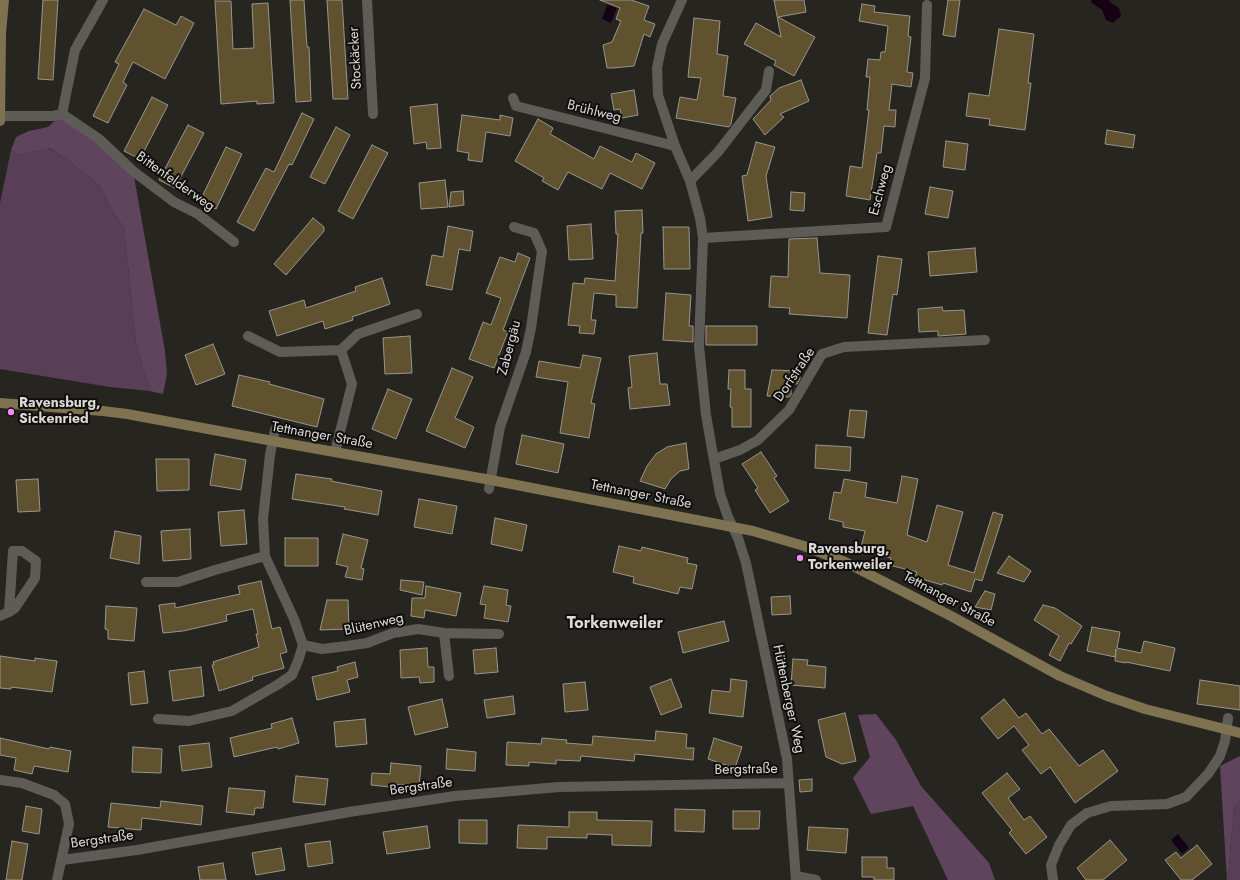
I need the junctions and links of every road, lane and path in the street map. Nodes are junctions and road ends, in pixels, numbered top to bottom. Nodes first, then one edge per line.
1 (4, 0) edge
2 (103, 0) edge
3 (367, 0) edge
4 (682, 0) edge
5 (927, 5) dead end
6 (0, 32) edge
7 (769, 71) dead end
8 (513, 98) dead end
9 (62, 114) junction
10 (373, 114) dead end
11 (0, 119) edge
12 (675, 146) junction
13 (690, 181) junction
14 (514, 227) dead end
15 (703, 238) junction
16 (234, 242) dead end
17 (417, 314) dead end
18 (248, 336) dead end
19 (985, 340) dead end
20 (341, 350) junction
21 (0, 403) edge
22 (275, 430) dead end
23 (273, 442) junction
24 (335, 452) junction
25 (714, 458) junction
26 (490, 484) junction
27 (733, 527) junction
28 (265, 556) junction
29 (146, 582) dead end
30 (5, 614) edge
31 (444, 633) junction
32 (499, 634) dead end
33 (303, 645) junction
34 (449, 676) dead end
35 (1228, 718) dead end
36 (158, 720) dead end
37 (1226, 730) junction
38 (1240, 733) edge
39 (0, 780) edge
40 (788, 783) junction
41 (62, 860) junction
42 (796, 878) edge
43 (57, 880) edge
44 (816, 880) edge
45 (1053, 880) edge

1 - 6 street
2 - 9 street
3 - 10 street, Stockäcker
4 - 12 street
5 - 15 street, Eschweg
6 - 11 street
7 - 13 street
8 - 12 street, Brühlweg
9 - 11 street
9 - 16 street, Bittenfelderweg
12 - 13 street
13 - 15 street
14 - 26 street, Zabergäu
15 - 25 street
17 - 20 street
18 - 20 street
19 - 25 street, Dorfstraße
20 - 24 street
21 - 23 street, Tettnanger Straße
22 - 23 street
23 - 24 street, Tettnanger Straße
23 - 28 street
24 - 26 street, Tettnanger Straße
25 - 27 street
26 - 27 street, Tettnanger Straße
27 - 37 street, Tettnanger Straße
27 - 40 street, Hüttenberger Weg
28 - 29 street
28 - 33 street
30 - 30 street
31 - 32 street, Blütenweg
31 - 33 street, Blütenweg
31 - 34 street
33 - 36 street
35 - 37 street
37 - 38 street, Tettnanger Straße
37 - 45 street
39 - 41 street
40 - 41 street, Bergstraße
40 - 42 street, Hüttenberger Weg
41 - 43 street
42 - 44 street

